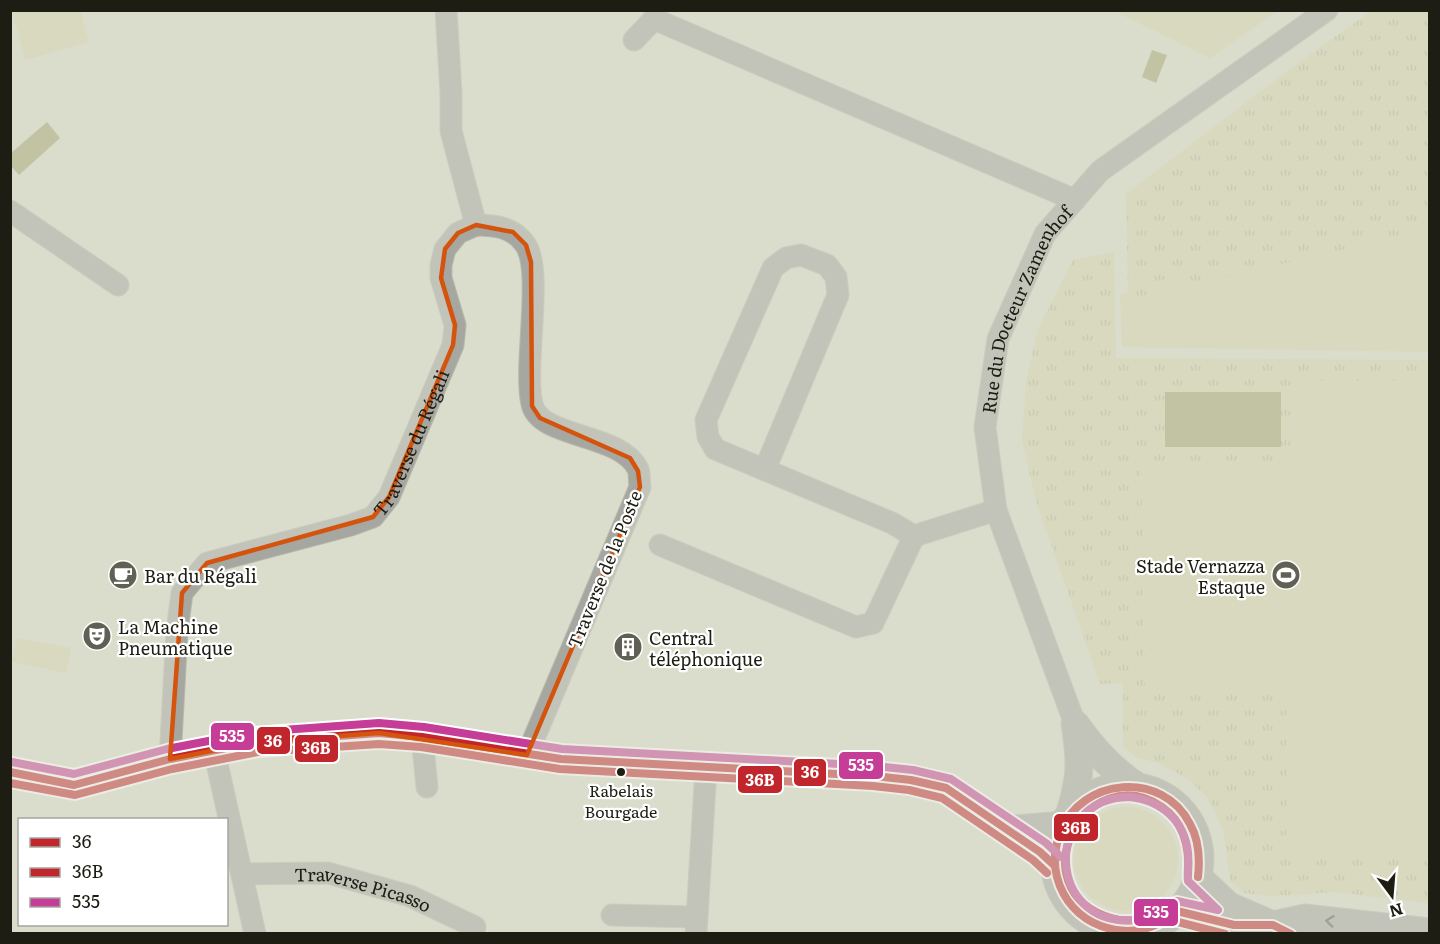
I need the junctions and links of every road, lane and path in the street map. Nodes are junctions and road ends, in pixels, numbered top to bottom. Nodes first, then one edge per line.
1 (446, 10) edge
2 (1327, 10) edge
3 (634, 40) dead end
4 (1075, 200) junction
5 (10, 211) edge
6 (476, 225) junction
7 (118, 285) dead end
8 (765, 469) junction
9 (996, 510) junction
10 (914, 536) junction
11 (660, 545) dead end
12 (1075, 724) junction
13 (422, 737) junction
14 (214, 750) junction
15 (527, 755) junction
16 (170, 759) junction
17 (706, 768) junction
18 (10, 772) edge
19 (427, 787) dead end
20 (1138, 787) junction
21 (1067, 818) junction
22 (1002, 827) junction
23 (1054, 865) junction
24 (243, 874) junction
25 (1198, 877) junction
26 (1177, 911) junction
27 (612, 915) dead end
28 (696, 925) edge
29 (475, 927) dead end
30 (1088, 927) edge
31 (1283, 929) edge
32 (255, 933) edge
33 (1129, 933) edge
34 (1430, 933) edge

1 - 6 street
2 - 4 street, Rue du Docteur Zamenhof
3 - 4 street
4 - 9 street, Rue du Docteur Zamenhof
5 - 7 street
6 - 15 street, Traverse de la Poste
6 - 16 street, Traverse du Régali
8 - 8 street
8 - 10 street
9 - 10 street
9 - 12 street, Rue du Docteur Zamenhof
10 - 11 street
12 - 20 street, Rue du Docteur Zamenhof
12 - 21 street, Rue du Docteur Zamenhof
13 - 14 street
13 - 15 street
13 - 19 street
14 - 16 street
14 - 24 street
15 - 17 street
16 - 18 street
17 - 22 street
17 - 28 street
20 - 21 street
20 - 25 street
21 - 22 street
21 - 23 street
22 - 23 street
23 - 30 street
24 - 29 street, Traverse Picasso
24 - 32 street
25 - 26 street
25 - 31 street
26 - 31 street
26 - 33 street
27 - 28 street
30 - 33 street
34 -> 31 street

